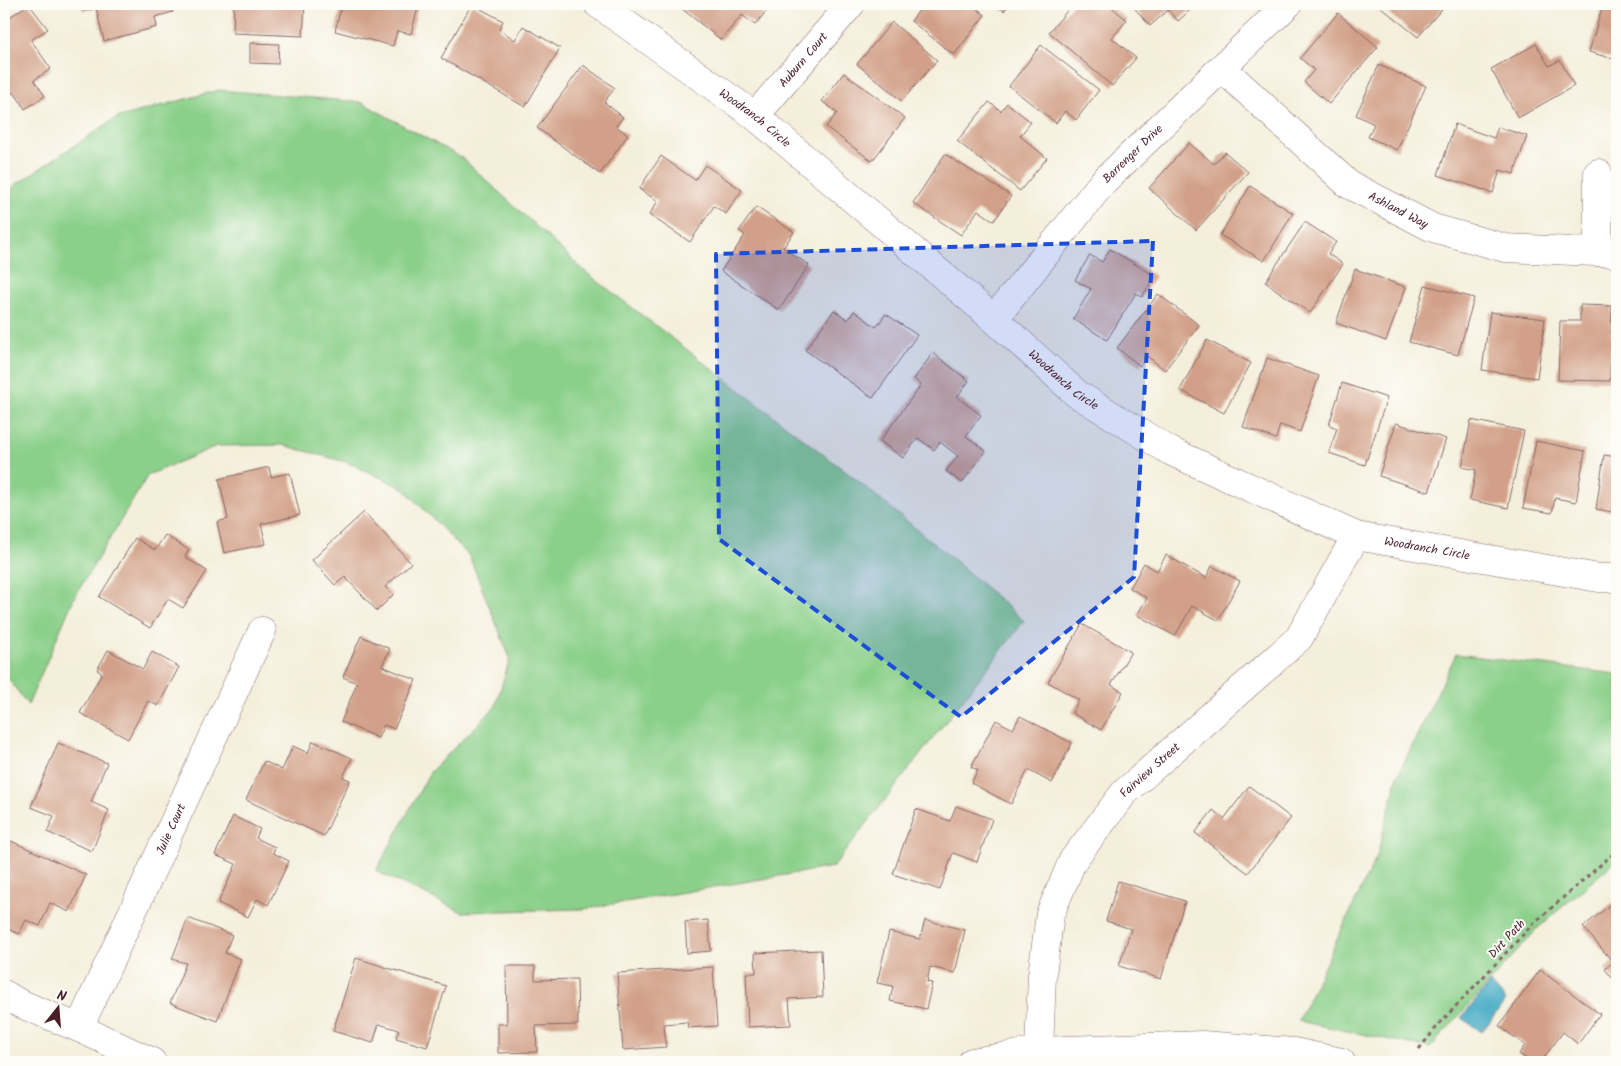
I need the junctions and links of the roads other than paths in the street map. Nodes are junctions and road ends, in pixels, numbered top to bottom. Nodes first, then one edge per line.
1 (598, 4) edge
2 (851, 4) edge
3 (1288, 4) edge
4 (1222, 68) junction
5 (755, 116) junction
6 (1598, 173) dead end
7 (1608, 253) edge
8 (994, 319) junction
9 (1356, 536) junction
10 (1617, 578) edge
11 (262, 631) dead end
12 (4, 994) edge
13 (79, 1028) junction
14 (1038, 1052) junction
15 (152, 1062) edge
16 (972, 1062) edge
17 (1341, 1062) edge

1 - 5 street, Woodranch Circle
2 - 5 street, Auburn Court
3 - 4 street, Barrenger Drive
4 - 7 street, Ashland Way
4 - 8 street, Barrenger Drive
5 - 8 street, Woodranch Circle
6 - 7 street
8 - 9 street, Woodranch Circle
9 - 10 street, Woodranch Circle
9 - 14 street, Fairview Street
11 - 13 street, Julie Court
12 - 13 street
13 - 15 street
14 - 16 street
14 - 17 street

